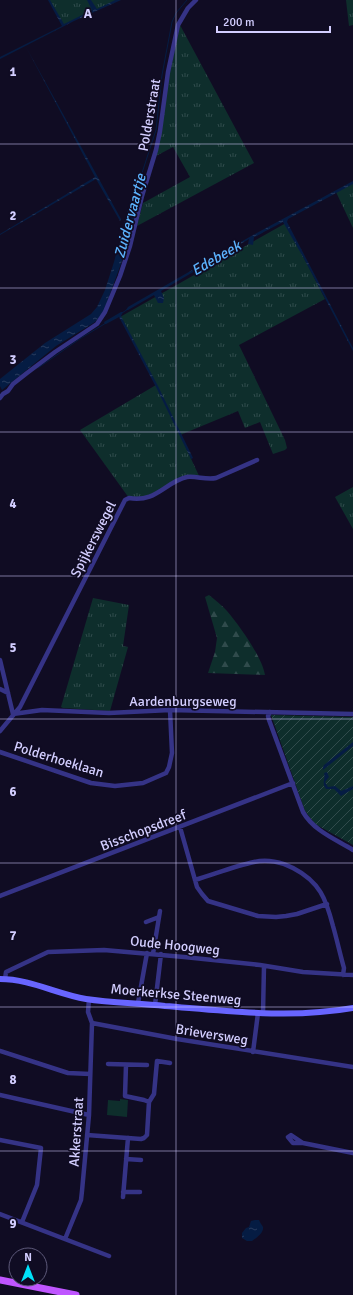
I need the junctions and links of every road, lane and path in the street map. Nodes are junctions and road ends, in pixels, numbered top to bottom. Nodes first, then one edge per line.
1 (196, 0) edge
2 (1, 393) edge
3 (257, 460) dead end
4 (0, 660) edge
5 (0, 689) edge
6 (8, 693) junction
7 (170, 710) junction
8 (270, 712) junction
9 (13, 714) junction
10 (353, 714) edge
11 (0, 731) edge
12 (0, 752) edge
13 (293, 784) junction
14 (180, 827) junction
15 (353, 850) edge
16 (196, 880) junction
17 (0, 896) edge
18 (327, 904) junction
19 (160, 911) dead end
20 (159, 917) junction
21 (146, 922) dead end
22 (147, 953) junction
23 (153, 954) junction
24 (161, 954) junction
25 (264, 966) junction
26 (343, 975) junction
27 (353, 975) edge
28 (3, 979) edge
29 (89, 999) junction
30 (138, 1003) junction
31 (155, 1005) junction
32 (353, 1008) edge
33 (260, 1013) junction
34 (92, 1023) junction
35 (0, 1051) edge
36 (253, 1052) junction
37 (170, 1063) dead end
38 (108, 1064) dead end
39 (126, 1065) junction
40 (147, 1065) dead end
41 (353, 1067) edge
42 (90, 1074) junction
43 (0, 1095) edge
44 (149, 1102) junction
45 (89, 1114) junction
46 (87, 1135) junction
47 (128, 1138) junction
48 (0, 1140) edge
49 (303, 1143) dead end
50 (353, 1153) edge
51 (126, 1159) junction
52 (141, 1160) dead end
53 (140, 1192) dead end
54 (0, 1214) edge
55 (22, 1222) junction
56 (65, 1239) junction
57 (109, 1256) dead end
58 (0, 1280) edge
59 (76, 1295) edge

1 - 2 street, Polderstraat
3 - 9 street, Spijkerswegel
4 - 6 street
5 - 6 street
6 - 9 street
7 - 8 street, Aardenburgseweg
7 - 9 street, Aardenburgseweg
7 - 12 street, Polderhoeklaan
8 - 10 street, Aardenburgseweg
8 - 13 street
9 - 11 street
13 - 14 street, Bisschopsdreef
13 - 15 street
14 - 16 street
14 - 17 street, Bisschopsdreef
16 - 18 street
16 - 18 street
18 - 26 street
19 - 20 street
20 - 21 street
20 - 23 street
22 - 23 street, Oude Hoogweg
22 - 28 street, Oude Hoogweg
22 - 30 street
23 - 24 street, Oude Hoogweg
24 - 25 street, Oude Hoogweg
24 - 31 street
25 - 26 street, Oude Hoogweg
25 - 33 street
26 - 27 street, Oude Hoogweg
28 - 29 street, Moerkerkse Steenweg
29 - 30 street, Moerkerkse Steenweg
29 - 34 street
30 - 31 street, Moerkerkse Steenweg
31 - 33 street, Moerkerkse Steenweg
32 - 33 street, Moerkerkse Steenweg
33 - 36 street
34 - 36 street, Brieversweg
34 - 42 street, Akkerstraat
35 - 42 street
36 - 41 street, Brieversweg
37 - 44 street
38 - 39 street
39 - 40 street
39 - 44 street
42 - 45 street, Akkerstraat
43 - 45 street
44 - 47 street
45 - 46 street, Akkerstraat
46 - 47 street
46 - 56 street, Akkerstraat
47 - 51 street
48 - 55 street
49 - 50 street
51 - 52 street
51 - 53 street
54 - 55 street
55 - 56 street
56 - 57 street
58 - 59 main road

